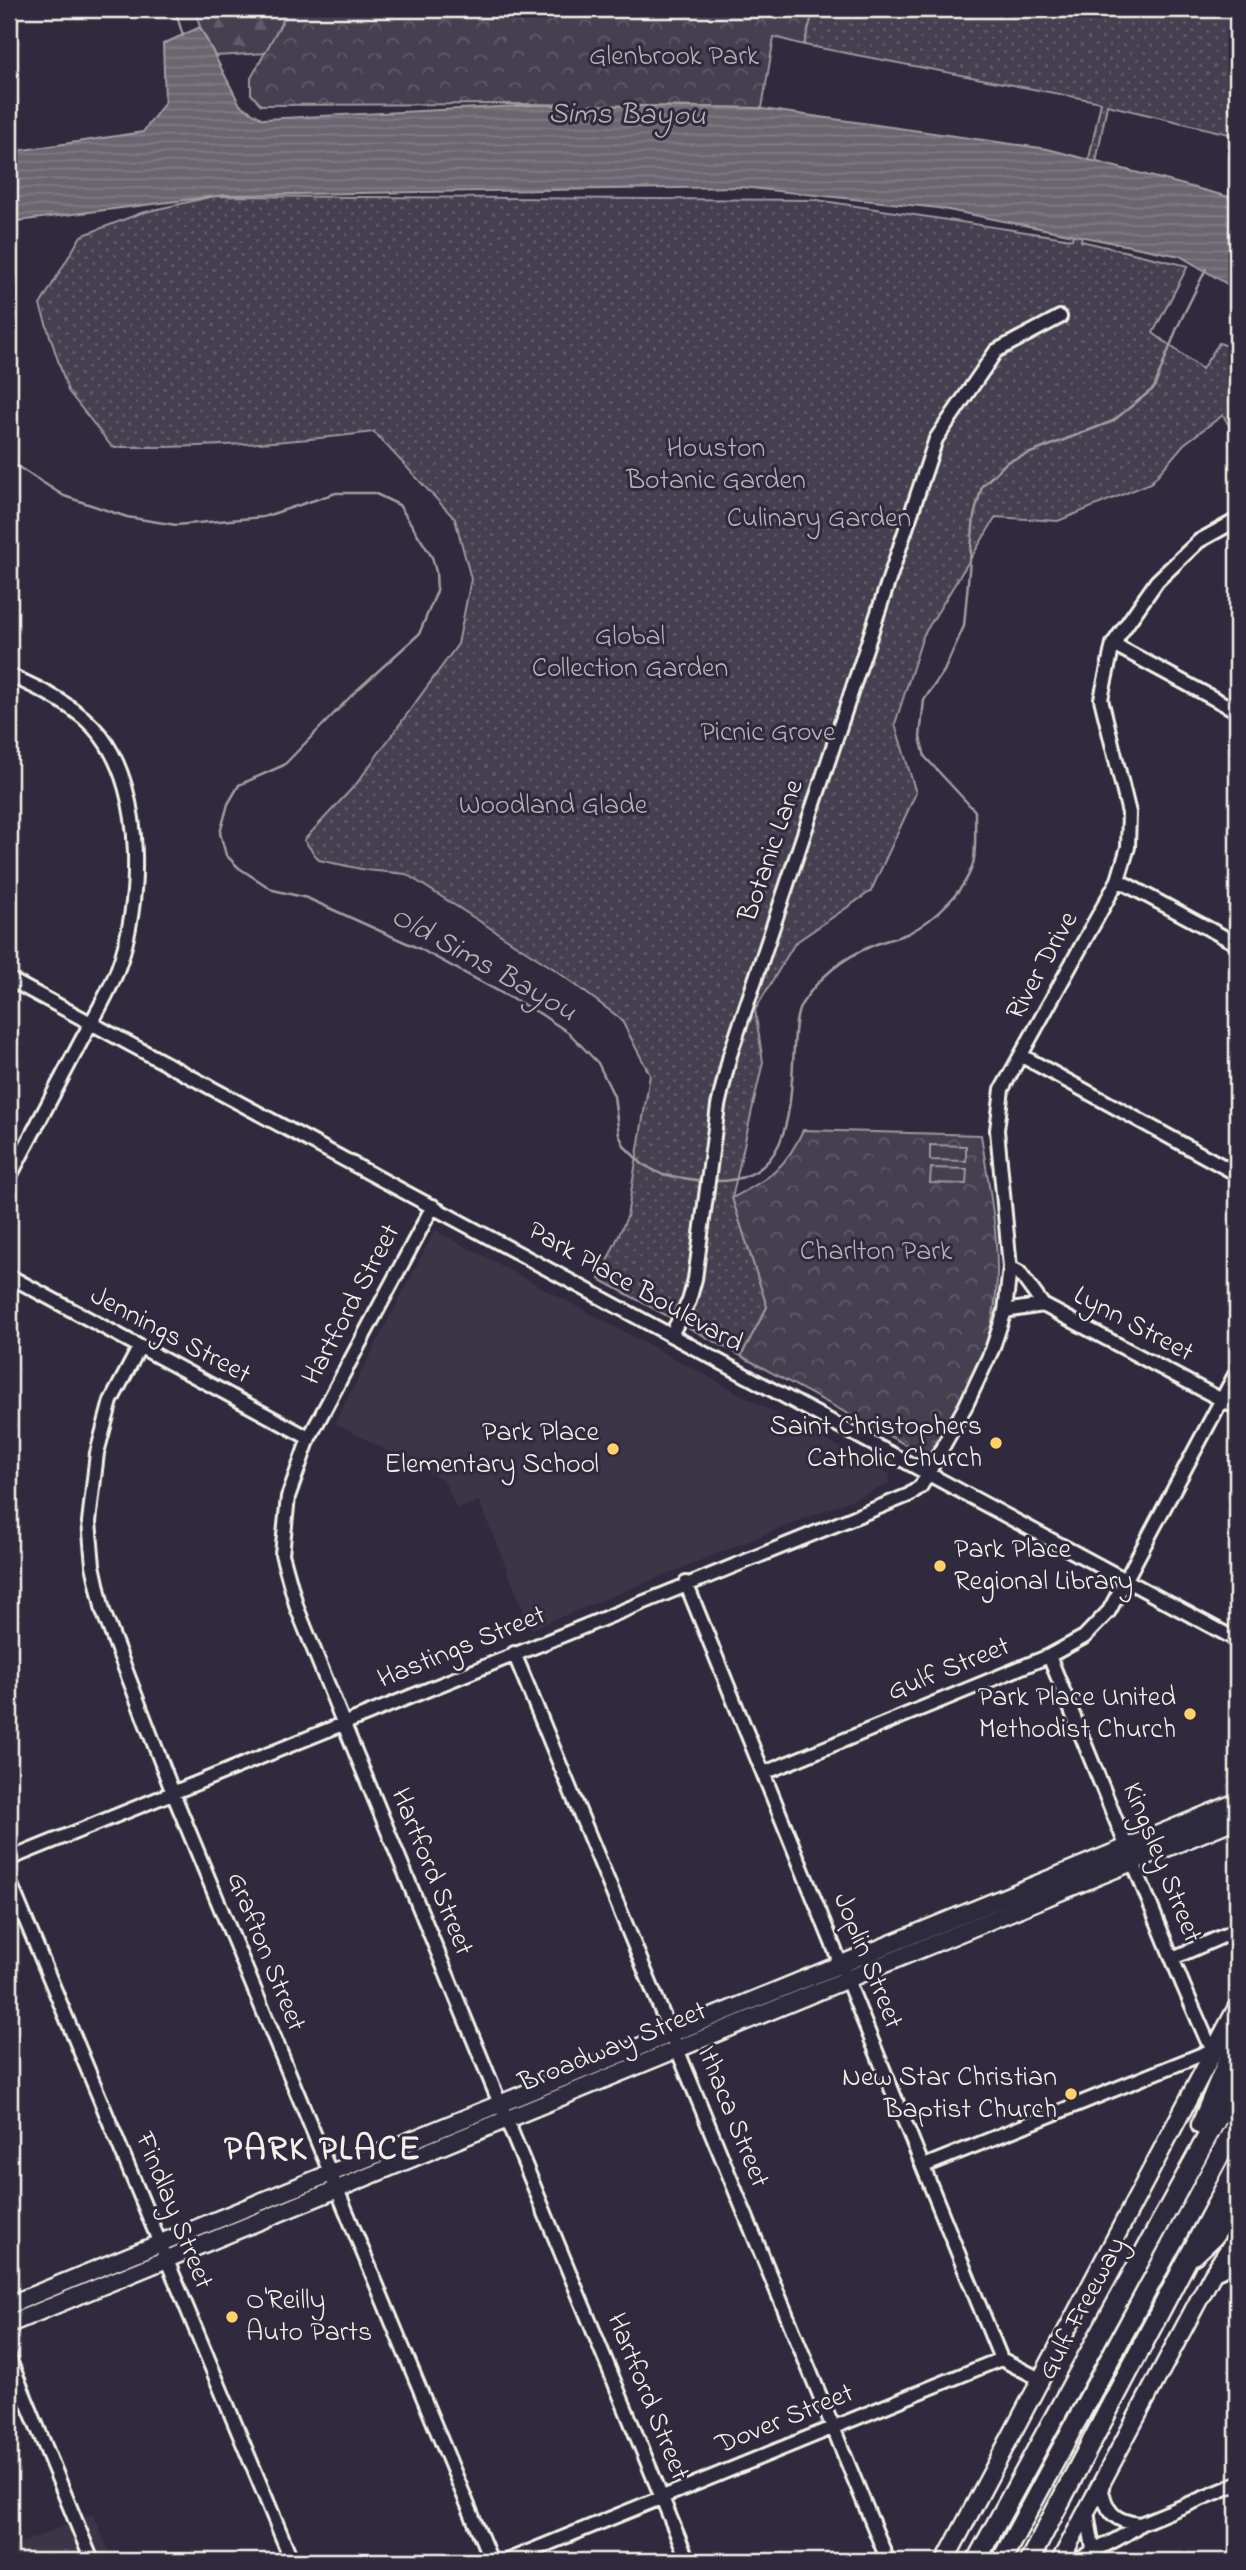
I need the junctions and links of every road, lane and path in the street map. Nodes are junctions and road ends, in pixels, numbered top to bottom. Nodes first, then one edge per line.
1 (1060, 317) dead end
2 (1237, 520) edge
3 (1113, 644) junction
4 (9, 675) edge
5 (1237, 711) edge
6 (1118, 880) junction
7 (1237, 944) edge
8 (9, 979) edge
9 (90, 1024) junction
10 (1022, 1056) junction
11 (1237, 1174) edge
12 (9, 1178) edge
13 (433, 1206) junction
14 (1010, 1267) junction
15 (9, 1276) edge
16 (1043, 1305) junction
17 (1005, 1311) junction
18 (671, 1335) junction
19 (139, 1348) junction
20 (1237, 1371) edge
21 (1221, 1400) junction
22 (1237, 1409) edge
23 (309, 1438) junction
24 (927, 1475) junction
25 (1127, 1580) junction
26 (686, 1583) junction
27 (1237, 1640) edge
28 (514, 1653) junction
29 (1049, 1656) junction
30 (343, 1722) junction
31 (764, 1773) junction
32 (173, 1793) junction
33 (1237, 1802) edge
34 (1237, 1819) edge
35 (1127, 1847) junction
36 (9, 1859) edge
37 (1133, 1863) junction
38 (9, 1880) edge
39 (1025, 1898) junction
40 (1237, 1930) edge
41 (1173, 1958) junction
42 (841, 1963) junction
43 (847, 1979) junction
44 (1237, 2007) edge
45 (672, 2033) junction
46 (1237, 2038) edge
47 (1215, 2049) junction
48 (679, 2050) junction
49 (1173, 2067) junction
50 (1201, 2075) junction
51 (1237, 2082) edge
52 (504, 2113) junction
53 (1237, 2123) edge
54 (1237, 2165) edge
55 (925, 2166) junction
56 (1188, 2170) junction
57 (332, 2181) junction
58 (1237, 2202) edge
59 (1237, 2236) edge
60 (163, 2252) junction
61 (1184, 2264) junction
62 (1237, 2264) edge
63 (1212, 2275) junction
64 (9, 2305) edge
65 (9, 2324) edge
66 (9, 2358) edge
67 (1001, 2359) junction
68 (1042, 2380) junction
69 (831, 2428) junction
70 (1237, 2484) edge
71 (1101, 2485) junction
72 (662, 2497) junction
73 (1087, 2512) junction
74 (1140, 2524) junction
75 (1094, 2556) edge
76 (92, 2561) edge
77 (292, 2561) edge
78 (491, 2561) edge
79 (506, 2561) edge
80 (688, 2561) edge
81 (888, 2561) edge
82 (945, 2561) edge
83 (976, 2561) edge
84 (1001, 2561) edge
85 (1028, 2561) edge
86 (1060, 2561) edge
87 (1077, 2561) edge

1 - 18 street, Botanic Lane
2 - 3 street, River Drive
3 - 5 street
3 - 6 street, River Drive
4 - 9 street
6 - 7 street
6 - 10 street, River Drive
8 - 9 street, Park Place Boulevard
9 - 12 street
9 - 13 street, Park Place Boulevard
10 - 11 street
10 - 14 street, River Drive
13 - 18 street, Park Place Boulevard
13 - 23 street, Hartford Street
14 - 16 street, Lynn Street
14 - 17 street, River Drive
15 - 19 street, Jennings Street
16 - 17 street, Lynn Street
16 - 21 street, Lynn Street
17 - 24 street, River Drive
18 - 24 street, Park Place Boulevard
19 - 23 street, Jennings Street
19 - 32 street, Grafton Street
20 - 21 street, Gulf Street
21 - 22 street, Lynn Street
21 - 25 street, Gulf Street
23 - 30 street, Hartford Street
24 - 25 street, Park Place Boulevard
24 - 26 street, Hastings Street
25 - 27 street, Park Place Boulevard
25 - 29 street, Gulf Street
26 - 28 street, Hastings Street
26 - 31 street, Joplin Street
28 - 30 street, Hastings Street
28 - 45 street, Ithaca Street
29 - 31 street, Gulf Street
29 - 35 street, Kingsley Street
30 - 32 street, Hastings Street
30 - 52 street, Hartford Street
31 - 42 street, Joplin Street
32 - 36 street, Hastings Street
32 - 57 street, Grafton Street
33 - 35 main road, Broadway Street
34 - 37 main road, Broadway Street
35 - 37 street, Kingsley Street
35 - 39 main road, Broadway Street
37 - 39 main road, Broadway Street
37 - 41 street, Kingsley Street
38 - 60 street, Findlay Street
39 - 42 main road, Broadway Street
39 - 43 main road, Broadway Street
40 - 41 street
41 - 47 street, Kingsley Street
42 - 43 street, Joplin Street
42 - 45 main road, Broadway Street
43 - 48 main road, Broadway Street
43 - 55 street, Joplin Street
44 - 47 main road
45 - 48 street, Ithaca Street
45 - 52 main road, Broadway Street
46 - 56 highway
47 - 49 street
47 - 50 main road
48 - 52 main road, Broadway Street
48 - 69 street, Ithaca Street
49 - 50 street
49 - 55 street
50 - 68 main road
51 - 56 highway, Gulf Freeway
52 - 57 main road, Broadway Street
52 - 72 street, Hartford Street
53 - 84 highway, Gulf Freeway
54 - 61 highway
55 - 67 street, Joplin Street
56 - 83 highway, Gulf Freeway
57 - 60 main road, Broadway Street
57 - 78 street, Grafton Street
58 - 61 highway
59 - 63 main road
60 - 64 main road, Broadway Street
60 - 65 main road, Broadway Street
60 - 77 street, Findlay Street
61 - 85 highway
62 - 63 street
63 - 71 main road
66 - 76 street
67 - 68 street
67 - 69 street, Dover Street
68 - 82 main road
69 - 72 street, Dover Street
69 - 81 street, Ithaca Street
70 - 74 street
71 - 73 main road
71 - 74 street
72 - 79 street, Dover Street
72 - 80 street, Hartford Street
73 - 75 street
73 - 86 main road
74 - 75 street
75 - 87 street

